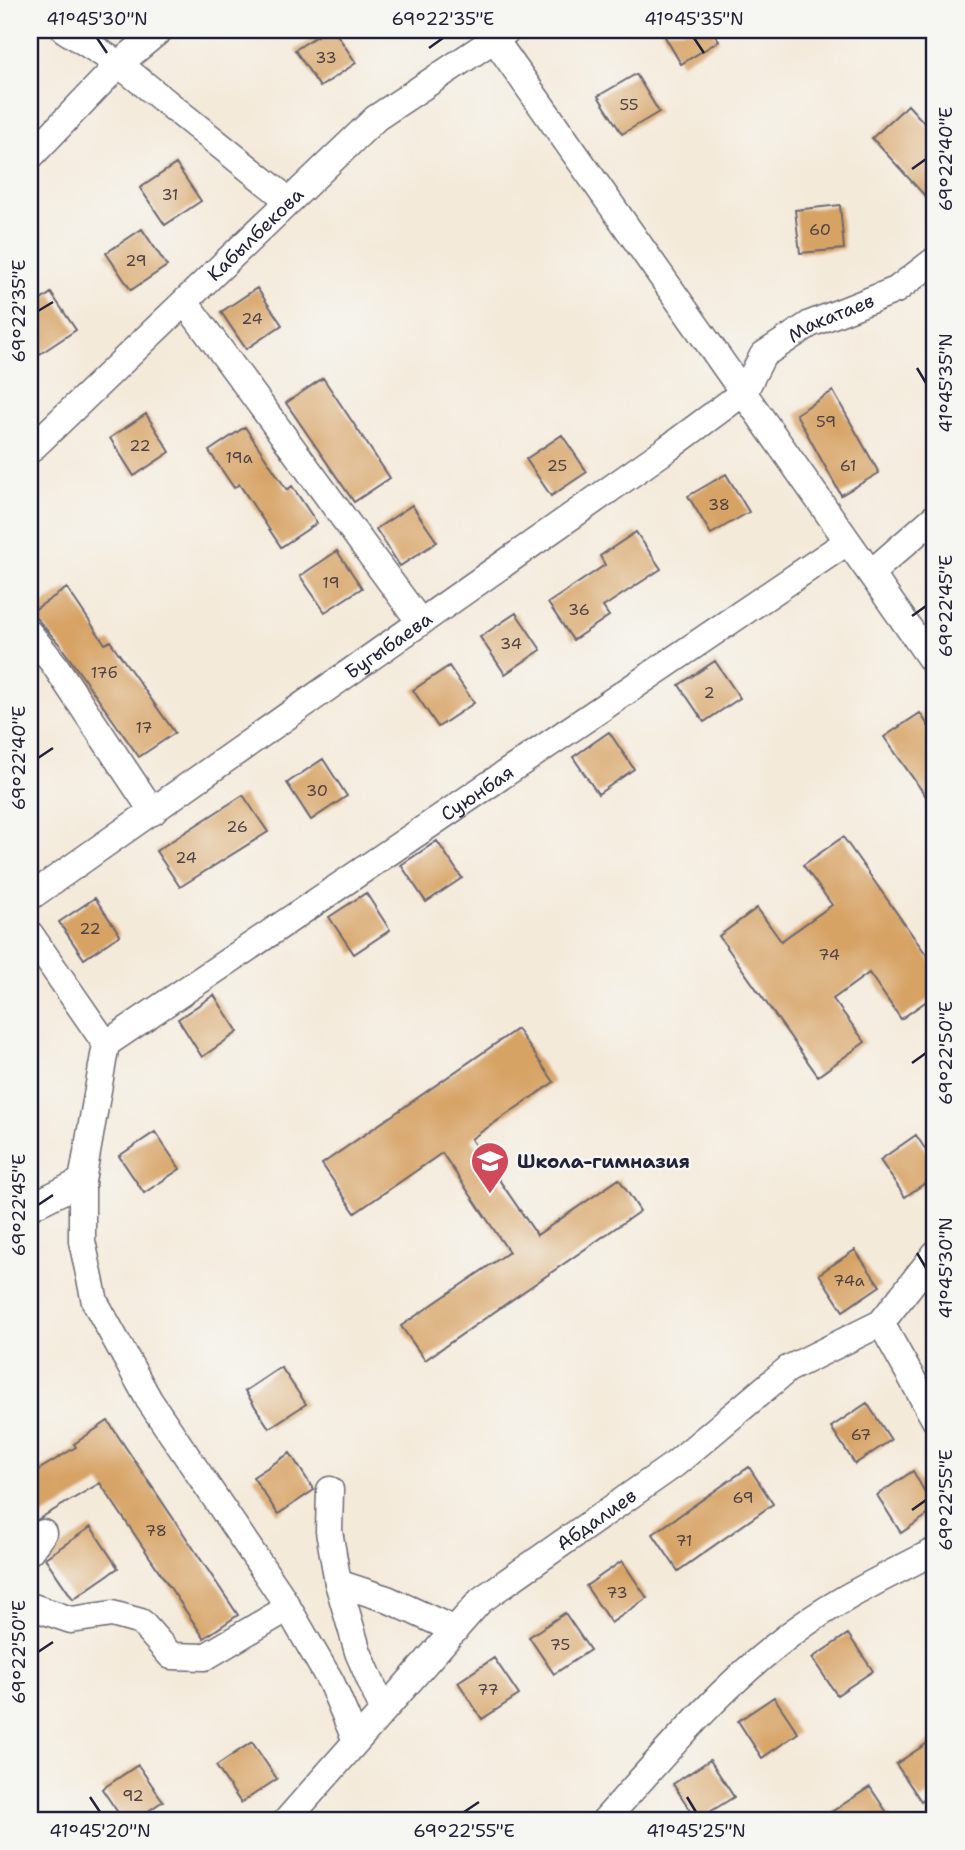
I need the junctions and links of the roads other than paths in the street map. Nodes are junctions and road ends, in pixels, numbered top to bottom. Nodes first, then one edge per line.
1 (65, 30) edge
2 (160, 30) edge
3 (497, 32) edge
4 (119, 64) junction
5 (30, 157) edge
6 (288, 200) junction
7 (935, 260) edge
8 (185, 302) junction
9 (744, 392) junction
10 (30, 450) edge
11 (935, 517) edge
12 (847, 542) junction
13 (871, 573) junction
14 (420, 622) junction
15 (30, 634) edge
16 (935, 666) edge
17 (153, 812) junction
18 (30, 897) edge
19 (30, 934) edge
20 (106, 1044) junction
21 (82, 1181) junction
22 (30, 1207) edge
23 (935, 1254) edge
24 (881, 1324) junction
25 (935, 1420) edge
26 (330, 1490) dead end
27 (935, 1551) edge
28 (338, 1583) junction
29 (30, 1606) edge
30 (288, 1608) junction
31 (454, 1630) junction
32 (383, 1710) junction
33 (356, 1741) junction
34 (287, 1820) edge
35 (605, 1820) edge

1 - 4 street
2 - 4 street
3 - 6 street, Кабылбекова
3 - 9 street
4 - 5 street
4 - 6 street
6 - 8 street, Кабылбекова
7 - 9 street, Макатаев
8 - 10 street, Кабылбекова
8 - 14 street
9 - 12 street
9 - 14 street, Бугыбаева
11 - 13 street
12 - 13 street
12 - 20 street, Суюнбая
13 - 16 street
14 - 17 street, Бугыбаева
15 - 17 street
17 - 18 street, Бугыбаева
19 - 20 street
20 - 21 street
21 - 22 street
21 - 30 street
23 - 24 street, Абдалиев
24 - 25 street
24 - 31 street, Абдалиев
26 - 28 street
27 - 35 street
28 - 31 street
28 - 32 street
29 - 30 street
30 - 33 street
31 - 32 street, Абдалиев
32 - 33 street, Абдалиев
33 - 34 street, Абдалиев

